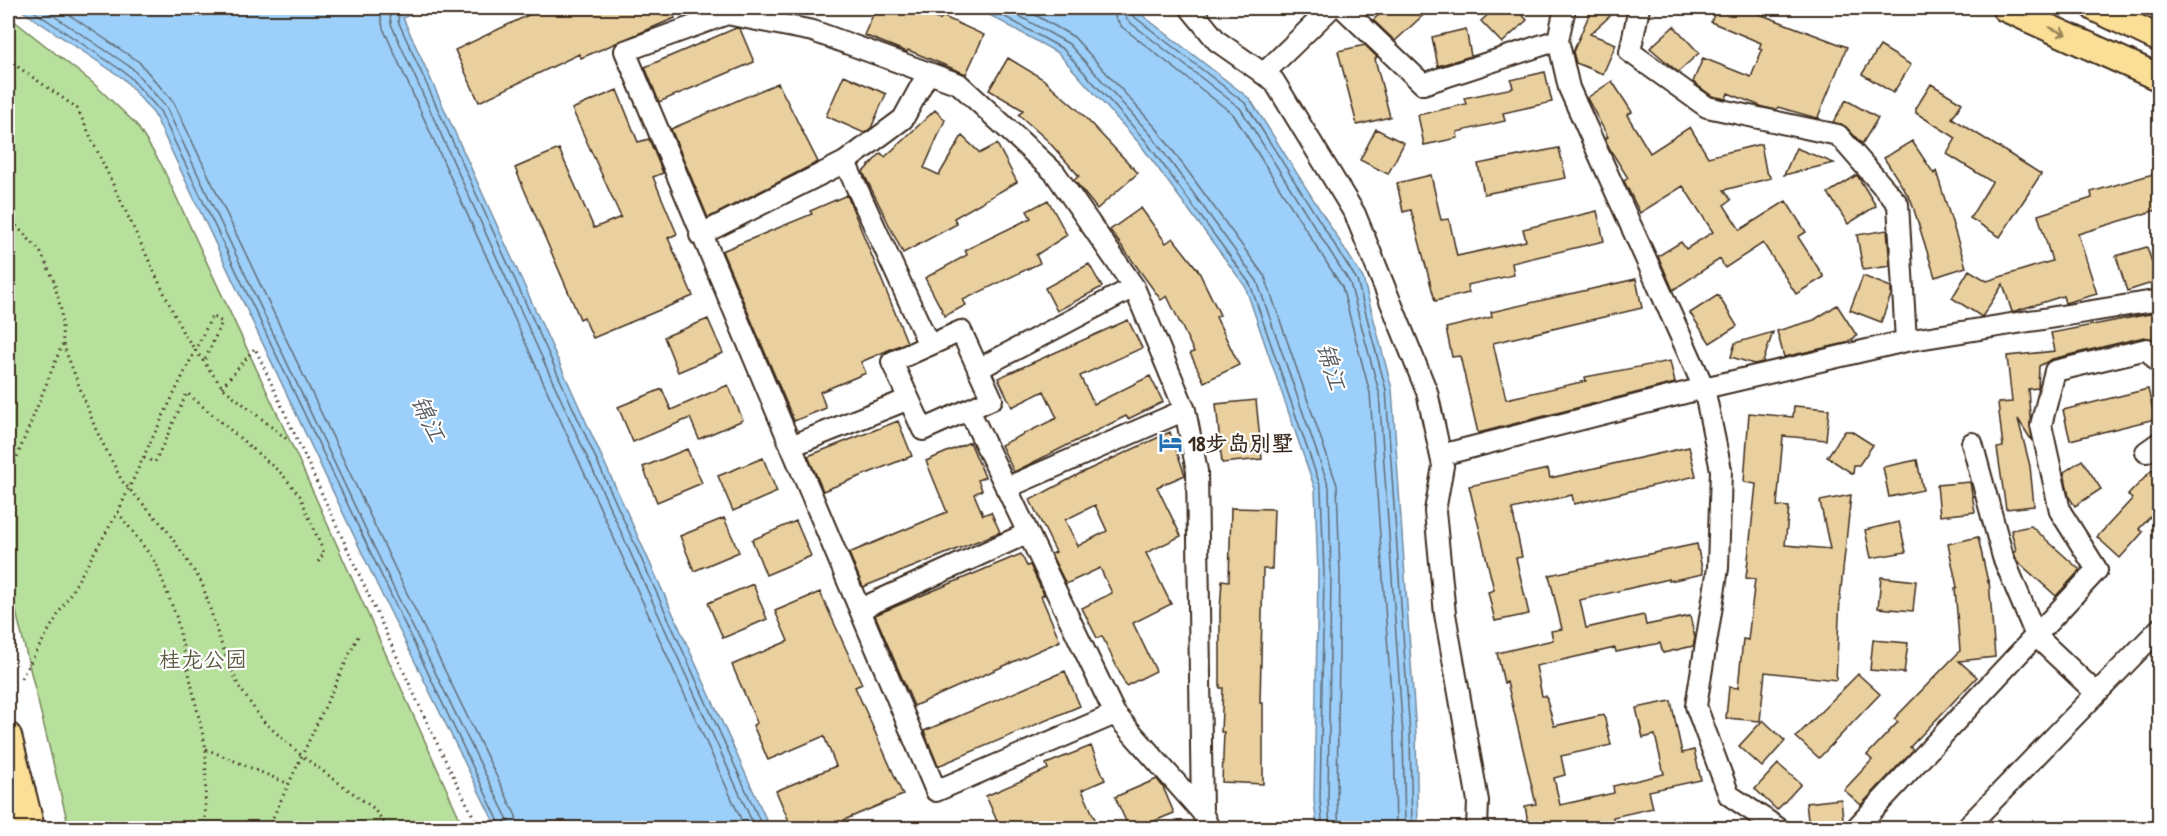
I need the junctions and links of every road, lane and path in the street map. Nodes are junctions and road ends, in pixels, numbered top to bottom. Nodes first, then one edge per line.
1 (1190, 8) edge
2 (1331, 8) edge
3 (1343, 8) edge
4 (1565, 8) edge
5 (1640, 8) edge
6 (2005, 8) edge
7 (2095, 8) edge
8 (2160, 39) edge
9 (1558, 40) junction
10 (8, 60) edge
11 (928, 73) junction
12 (1263, 74) junction
13 (2160, 78) edge
14 (845, 162) junction
15 (8, 217) edge
16 (700, 235) junction
17 (1134, 287) junction
18 (2160, 300) edge
19 (1906, 341) junction
20 (63, 344) junction
21 (929, 345) junction
22 (204, 362) junction
23 (2160, 364) edge
24 (978, 369) junction
25 (222, 387) junction
26 (1704, 388) junction
27 (909, 399) junction
28 (969, 410) junction
29 (1185, 410) junction
30 (289, 441) dead end
31 (1972, 443) dead end
32 (791, 446) junction
33 (1441, 454) junction
34 (144, 458) junction
35 (8, 479) edge
36 (1006, 488) junction
37 (130, 489) junction
38 (118, 512) junction
39 (1028, 533) junction
40 (318, 562) dead end
41 (860, 609) junction
42 (2160, 628) edge
43 (359, 634) dead end
44 (2036, 636) junction
45 (21, 678) dead end
46 (2096, 693) junction
47 (1115, 714) junction
48 (8, 736) edge
49 (206, 748) junction
50 (302, 756) junction
51 (289, 784) junction
52 (8, 818) edge
53 (1206, 820) edge
54 (10, 828) edge
55 (31, 828) edge
56 (205, 828) edge
57 (268, 828) edge
58 (389, 828) edge
59 (479, 828) edge
60 (1477, 828) edge
61 (1779, 828) edge
62 (1856, 828) edge
63 (1966, 828) edge

1 - 12 street
2 - 12 street
3 - 9 street
4 - 9 street
5 - 19 street
6 -> 13 main road
7 - 8 main road
9 - 26 street
10 - 22 path
11 - 14 street
11 - 16 street
11 - 17 street
12 - 33 street
14 - 16 street
14 - 21 street
15 - 20 path
16 - 32 street
17 - 24 street
17 - 29 street
18 - 19 street
19 - 26 street
20 - 35 path
20 - 37 path
21 - 24 street
21 - 27 street
22 - 25 path
22 - 34 path, bridge
23 - 44 street
24 - 28 street
25 - 30 path
25 - 59 path
26 - 33 street
26 - 61 street
27 - 28 street
27 - 32 street
28 - 36 street
29 - 36 street
29 - 53 street
31 - 44 street
32 - 41 street
33 - 60 street
34 - 37 path
34 - 40 path
36 - 39 street
37 - 38 path
37 - 50 path
38 - 45 path
38 - 49 path
39 - 41 street
39 - 47 street
41 - 47 street
42 - 46 street
43 - 50 path
44 - 46 street
44 - 62 street
46 - 63 street
47 - 53 street
48 - 55 main road
49 - 51 path
49 - 56 path
50 - 51 path
50 - 58 path
51 - 57 path
52 - 54 main road

